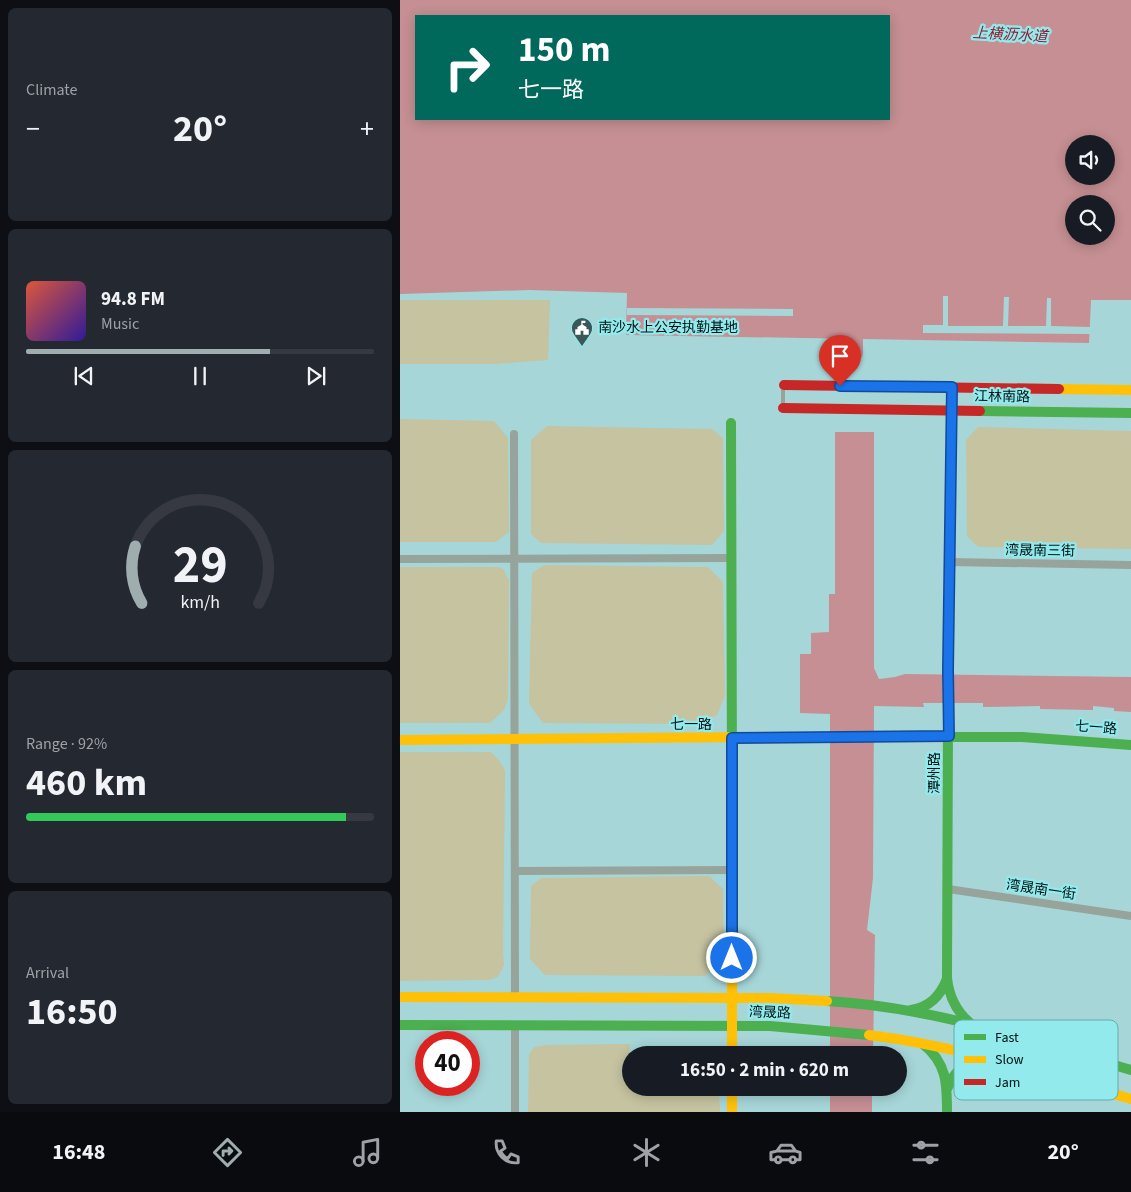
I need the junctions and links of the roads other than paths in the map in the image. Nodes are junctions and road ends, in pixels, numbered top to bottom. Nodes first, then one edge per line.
1 (784, 385) joint
2 (952, 387) junction
3 (1131, 390) edge
4 (783, 408) joint
5 (951, 410) junction
6 (1131, 413) edge
7 (731, 422) dead end
8 (514, 434) dead end
9 (514, 558) junction
10 (731, 558) junction
11 (400, 559) edge
12 (949, 562) junction
13 (1131, 565) edge
14 (949, 736) junction
15 (732, 738) junction
16 (400, 740) edge
17 (515, 740) junction
18 (1131, 745) edge
19 (515, 870) junction
20 (732, 870) junction
21 (948, 889) junction
22 (1131, 916) edge
23 (947, 978) junction
24 (400, 997) edge
25 (515, 997) junction
26 (732, 998) junction
27 (906, 1011) junction
28 (967, 1020) edge
29 (954, 1021) edge
30 (400, 1025) edge
31 (515, 1026) junction
32 (732, 1026) junction
33 (920, 1042) junction
34 (732, 1046) edge
35 (954, 1050) edge
36 (1118, 1066) edge
37 (1131, 1070) edge
38 (954, 1075) edge
39 (947, 1091) junction
40 (1118, 1095) edge
41 (732, 1096) edge
42 (1131, 1099) edge
43 (515, 1112) edge
44 (732, 1112) edge
45 (947, 1112) edge

1 - 2 street, 江林南路
1 - 4 lane
2 - 3 street, 江林南路
2 - 5 street, 潭州路
4 - 5 street, 江林南路
5 - 6 street, 江林南路
5 - 12 street, 潭州路
7 - 10 street
8 - 9 street
9 - 10 street
9 - 11 street
9 - 17 street
10 - 15 street
12 - 13 street, 湾晟南三街
12 - 14 street, 潭州路
14 - 15 street, 七一路
14 - 18 street, 七一路
14 - 21 street, 潭州路
15 - 17 street, 七一路
15 - 20 street
16 - 17 street, 七一路
17 - 19 street
19 - 20 street
19 - 25 street
20 - 26 street
21 - 22 street, 湾晟南一街
21 - 23 street, 潭州路
23 - 27 street
23 - 28 street
24 - 25 street, 湾晟路
25 - 26 street, 湾晟路
26 - 27 street, 湾晟路
26 - 32 street
27 - 29 street, 湾晟路
30 - 31 street, 湾晟路
31 - 32 street, 湾晟路
31 - 43 street
32 - 33 street, 湾晟路
32 - 34 street
33 - 35 street, 湾晟路
33 - 39 street
36 - 37 street, 湾晟路
38 - 39 street
39 - 45 street
40 - 42 street, 湾晟路
41 - 44 street

